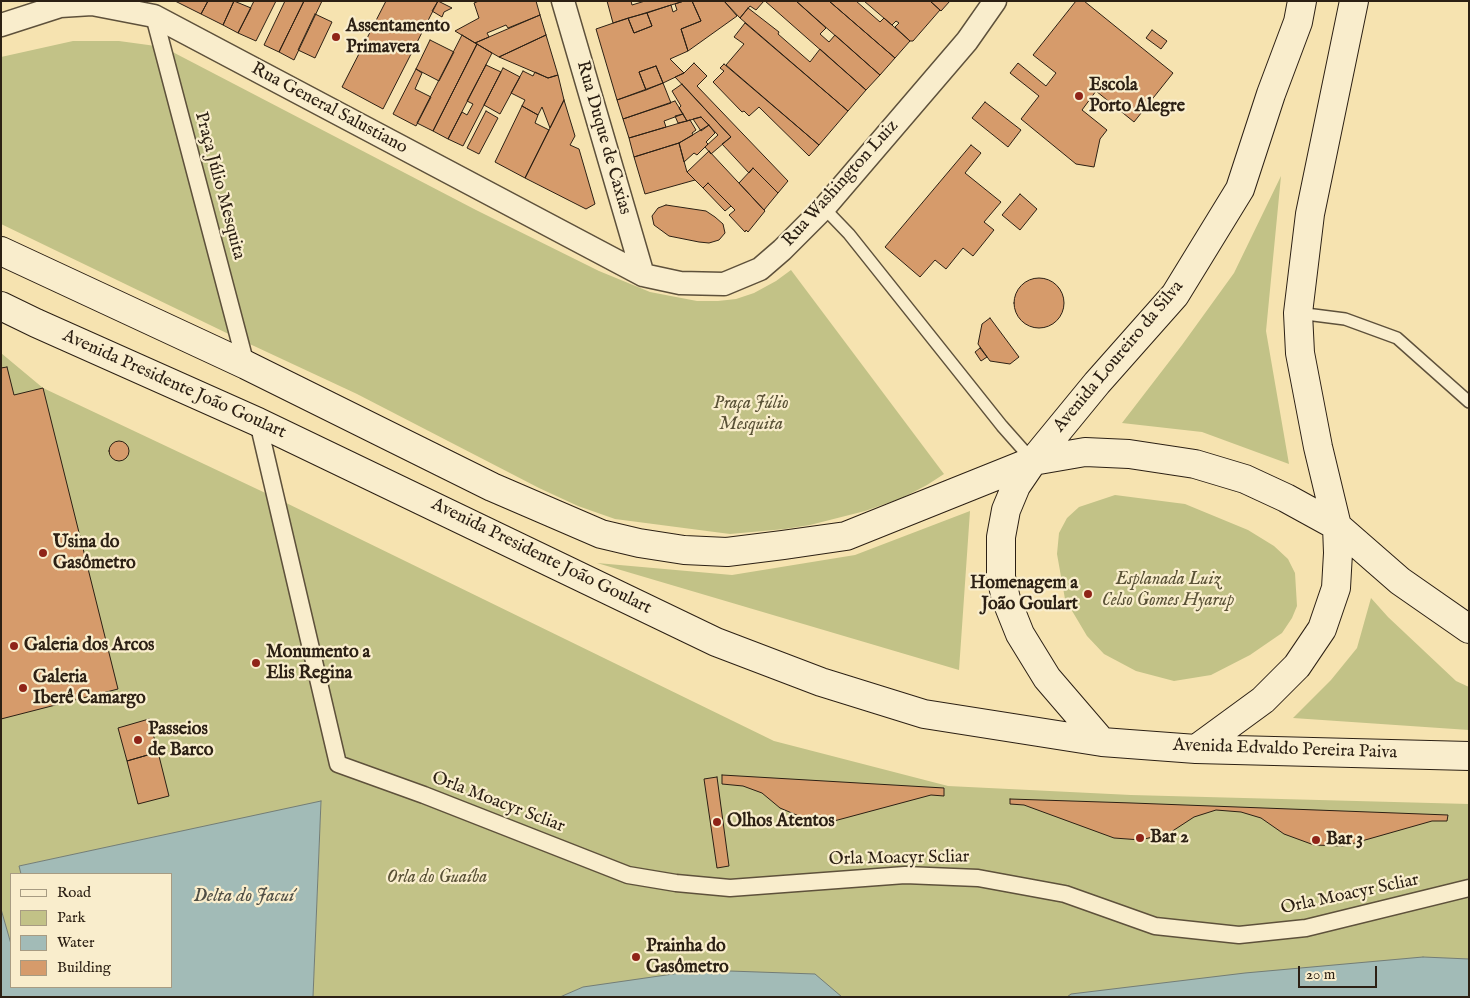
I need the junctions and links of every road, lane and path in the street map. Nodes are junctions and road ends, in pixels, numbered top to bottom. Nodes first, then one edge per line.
1 (563, 1) edge
2 (995, 1) edge
3 (1302, 1) edge
4 (1354, 1) edge
5 (64, 4) edge
6 (151, 9) edge
7 (1, 26) edge
8 (824, 208) junction
9 (1, 250) edge
10 (643, 275) junction
11 (1, 306) edge
12 (1298, 313) junction
13 (246, 365) junction
14 (1469, 402) edge
15 (258, 422) junction
16 (1033, 461) junction
17 (1337, 526) junction
18 (1469, 629) edge
19 (1102, 742) junction
20 (1196, 749) junction
21 (1469, 756) edge
22 (1469, 888) edge

1 - 10 street, Rua Duque de Caxias
2 - 8 street, Rua Washington Luiz
3 - 16 main road, Avenida Loureiro da Silva
4 - 12 main road
5 - 6 street, Rua General Salustiano
5 - 7 street, Rua General Salustiano
6 - 10 street, Rua General Salustiano
6 - 13 street, Praça Júlio Mesquita
8 - 10 street, Rua Washington Luiz
8 - 16 lane
9 - 13 main road
11 - 15 main road, Avenida Presidente João Goulart
12 - 14 lane
12 - 17 main road
13 - 16 main road
15 - 19 main road, Avenida Presidente João Goulart
15 - 22 street, Orla Moacyr Scliar
16 - 17 main road
16 - 19 main road, Avenida Loureiro da Silva
17 - 18 main road
17 - 20 main road
19 - 20 main road, Avenida Edvaldo Pereira Paiva
20 - 21 main road, Avenida Edvaldo Pereira Paiva

